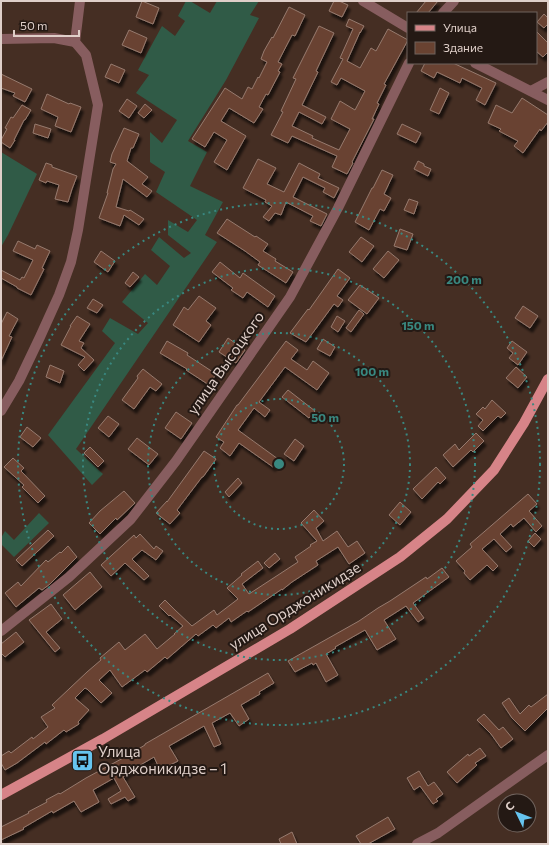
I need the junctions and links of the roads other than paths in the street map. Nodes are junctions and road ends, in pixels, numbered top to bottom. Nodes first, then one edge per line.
1 (80, 1) edge
2 (364, 1) edge
3 (454, 1) edge
4 (444, 12) edge
5 (407, 27) edge
6 (1, 38) edge
7 (75, 42) junction
8 (409, 64) edge
9 (477, 64) edge
10 (548, 82) edge
11 (531, 91) junction
12 (548, 100) edge
13 (548, 378) edge
14 (1, 411) edge
15 (1, 630) edge
16 (548, 755) edge
17 (1, 795) edge
18 (417, 844) edge

1 - 7 street
2 - 5 street
3 - 4 street
6 - 7 street
7 - 14 street
8 - 15 street, улица Высоцкого
9 - 11 street
10 - 11 street
11 - 12 street
13 - 17 main road, улица Орджоникидзе
16 - 18 street

